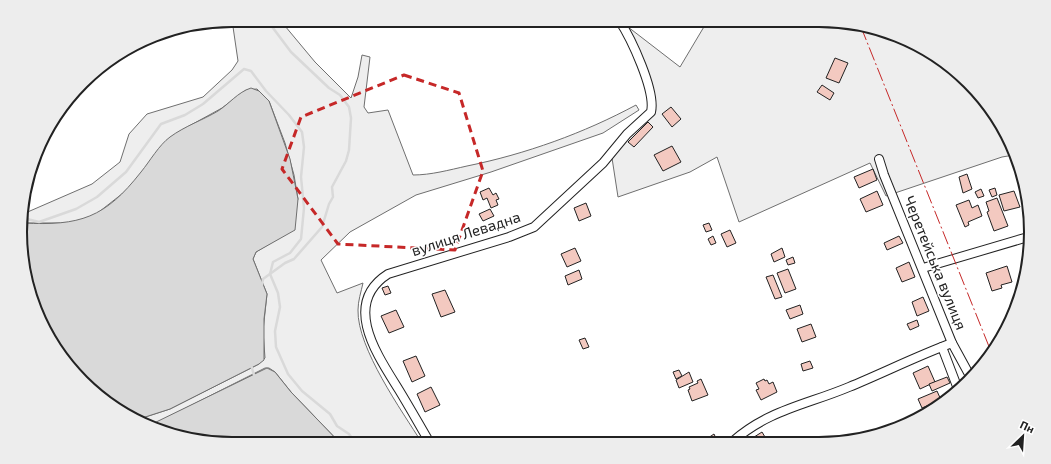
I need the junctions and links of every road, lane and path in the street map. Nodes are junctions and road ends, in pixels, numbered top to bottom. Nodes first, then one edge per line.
1 (623, 27) edge
2 (879, 159) dead end
3 (1024, 237) edge
4 (923, 268) junction
5 (952, 343) junction
6 (942, 346) junction
7 (968, 372) edge
8 (956, 384) edge
9 (426, 437) edge
10 (738, 437) edge

1 - 9 street, вулиця Левадна
2 - 4 street, Черетейська вулиця
3 - 4 street
4 - 5 street, Черетейська вулиця
5 - 6 street
5 - 7 street, Черетейська вулиця
6 - 8 street
6 - 10 street

